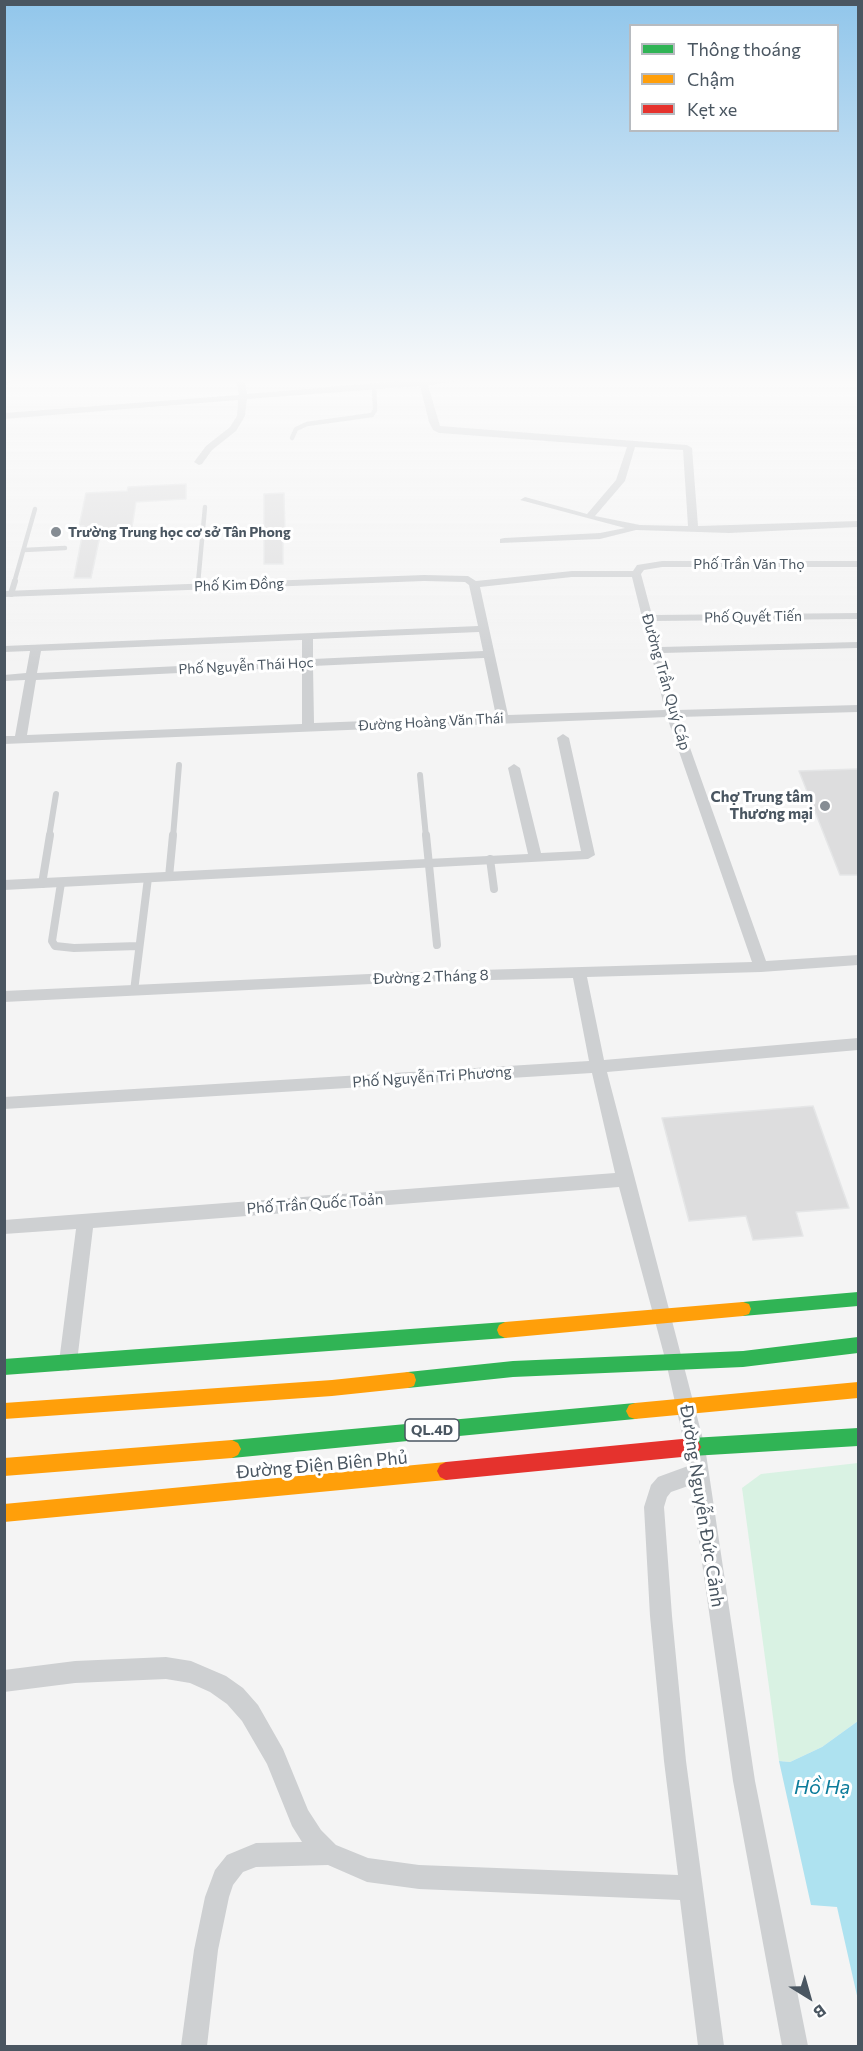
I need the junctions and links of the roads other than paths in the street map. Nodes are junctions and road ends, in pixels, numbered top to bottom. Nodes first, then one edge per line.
1 (622, 475) edge
2 (689, 475) edge
3 (525, 500) dead end
4 (205, 507) dead end
5 (35, 509) dead end
6 (589, 517) junction
7 (858, 524) edge
8 (640, 528) junction
9 (693, 530) junction
10 (504, 541) dead end
11 (65, 548) dead end
12 (24, 550) junction
13 (858, 564) edge
14 (638, 570) junction
15 (473, 583) junction
16 (198, 587) junction
17 (8, 594) edge
18 (858, 616) edge
19 (648, 618) junction
20 (483, 629) junction
21 (307, 636) junction
22 (858, 645) edge
23 (36, 648) junction
24 (4, 649) edge
25 (656, 650) junction
26 (488, 654) junction
27 (306, 664) junction
28 (31, 677) junction
29 (4, 678) edge
30 (858, 708) edge
31 (672, 714) junction
32 (503, 719) junction
33 (308, 728) junction
34 (563, 738) dead end
35 (4, 740) edge
36 (20, 740) junction
37 (179, 765) dead end
38 (514, 768) dead end
39 (420, 775) dead end
40 (56, 794) dead end
41 (535, 857) junction
42 (490, 859) junction
43 (430, 863) junction
44 (169, 877) junction
45 (148, 878) junction
46 (61, 883) junction
47 (42, 884) junction
48 (4, 885) edge
49 (495, 889) dead end
50 (437, 945) dead end
51 (138, 946) junction
52 (858, 960) edge
53 (761, 967) junction
54 (579, 972) junction
55 (134, 991) junction
56 (4, 997) edge
57 (858, 1044) edge
58 (598, 1067) junction
59 (4, 1103) edge
60 (625, 1179) junction
61 (85, 1222) junction
62 (4, 1227) edge
63 (858, 1299) edge
64 (664, 1317) junction
65 (858, 1345) edge
66 (68, 1362) junction
67 (675, 1362) junction
68 (4, 1367) edge
69 (858, 1390) edge
70 (686, 1407) junction
71 (4, 1411) edge
72 (858, 1437) edge
73 (694, 1447) junction
74 (4, 1467) edge
75 (699, 1472) junction
76 (4, 1513) edge
77 (4, 1681) edge
78 (328, 1853) junction
79 (691, 1888) junction
80 (194, 2046) edge
81 (711, 2046) edge
82 (795, 2046) edge

1 - 6 street
2 - 9 street
3 - 6 street
4 - 16 lane
5 - 12 lane
6 - 8 street
7 - 9 street
8 - 9 street
8 - 10 street
11 - 12 lane
12 - 17 lane
13 - 14 street, Phố Trần Văn Thọ
14 - 15 street, Phố Trần Văn Thọ
14 - 19 street, Đường Trần Quý Cáp
15 - 16 street, Phố Kim Đồng
15 - 20 street
16 - 17 street, Phố Kim Đồng
18 - 19 street, Phố Quyết Tiến
19 - 25 street, Đường Trần Quý Cáp
20 - 21 street, Phố Nguyễn Thái Học
20 - 26 street
21 - 23 street, Phố Nguyễn Thái Học
21 - 27 street
22 - 25 street, Phố Quyết Tiến
23 - 24 street, Phố Nguyễn Thái Học
23 - 28 street
25 - 31 street, Đường Trần Quý Cáp
26 - 27 street, Phố Nguyễn Thái Học
26 - 32 street
27 - 28 street, Phố Nguyễn Thái Học
27 - 33 street
28 - 29 street, Phố Nguyễn Thái Học
28 - 36 street
30 - 31 street, Đường Hoàng Văn Thái
31 - 32 street, Đường Hoàng Văn Thái
31 - 53 street, Đường Trần Quý Cáp
32 - 33 street, Đường Hoàng Văn Thái
33 - 36 street, Đường Hoàng Văn Thái
34 - 41 street
35 - 36 street, Đường Hoàng Văn Thái
37 - 44 lane
38 - 41 street
39 - 43 lane
40 - 47 lane
41 - 42 street
42 - 43 street
42 - 49 lane
43 - 44 street
43 - 50 lane
44 - 45 street
45 - 46 street
45 - 51 lane
46 - 47 street
46 - 51 lane
47 - 48 street
51 - 55 lane
52 - 53 street, Đường 2 Tháng 8
53 - 54 street, Đường 2 Tháng 8
54 - 55 street, Đường 2 Tháng 8
54 - 58 street, Đường Nguyễn Đức Cảnh
55 - 56 street, Đường 2 Tháng 8
57 - 58 street, Phố Nguyễn Tri Phương
58 - 59 street, Phố Nguyễn Tri Phương
58 - 60 street, Đường Nguyễn Đức Cảnh
60 - 61 street, Phố Trần Quốc Toản
60 - 64 street, Đường Nguyễn Đức Cảnh
61 - 62 street, Phố Trần Quốc Toản
61 - 66 street
63 - 64 main road
64 - 66 main road
64 - 67 street, Đường Nguyễn Đức Cảnh
65 - 67 main road
66 - 68 main road
67 - 70 street, Đường Nguyễn Đức Cảnh
67 - 71 main road
69 - 70 main road, Đường Điện Biên Phủ / QL.4D
70 - 73 street, Đường Nguyễn Đức Cảnh
70 - 74 main road, Đường Điện Biên Phủ / QL.4D
72 - 73 main road, Đường Điện Biên Phủ
73 - 75 street, Đường Nguyễn Đức Cảnh
73 - 76 main road, Đường Điện Biên Phủ
75 - 79 street
75 - 82 street, Đường Nguyễn Đức Cảnh
77 - 78 street
78 - 79 street
78 - 80 street
79 - 81 street

